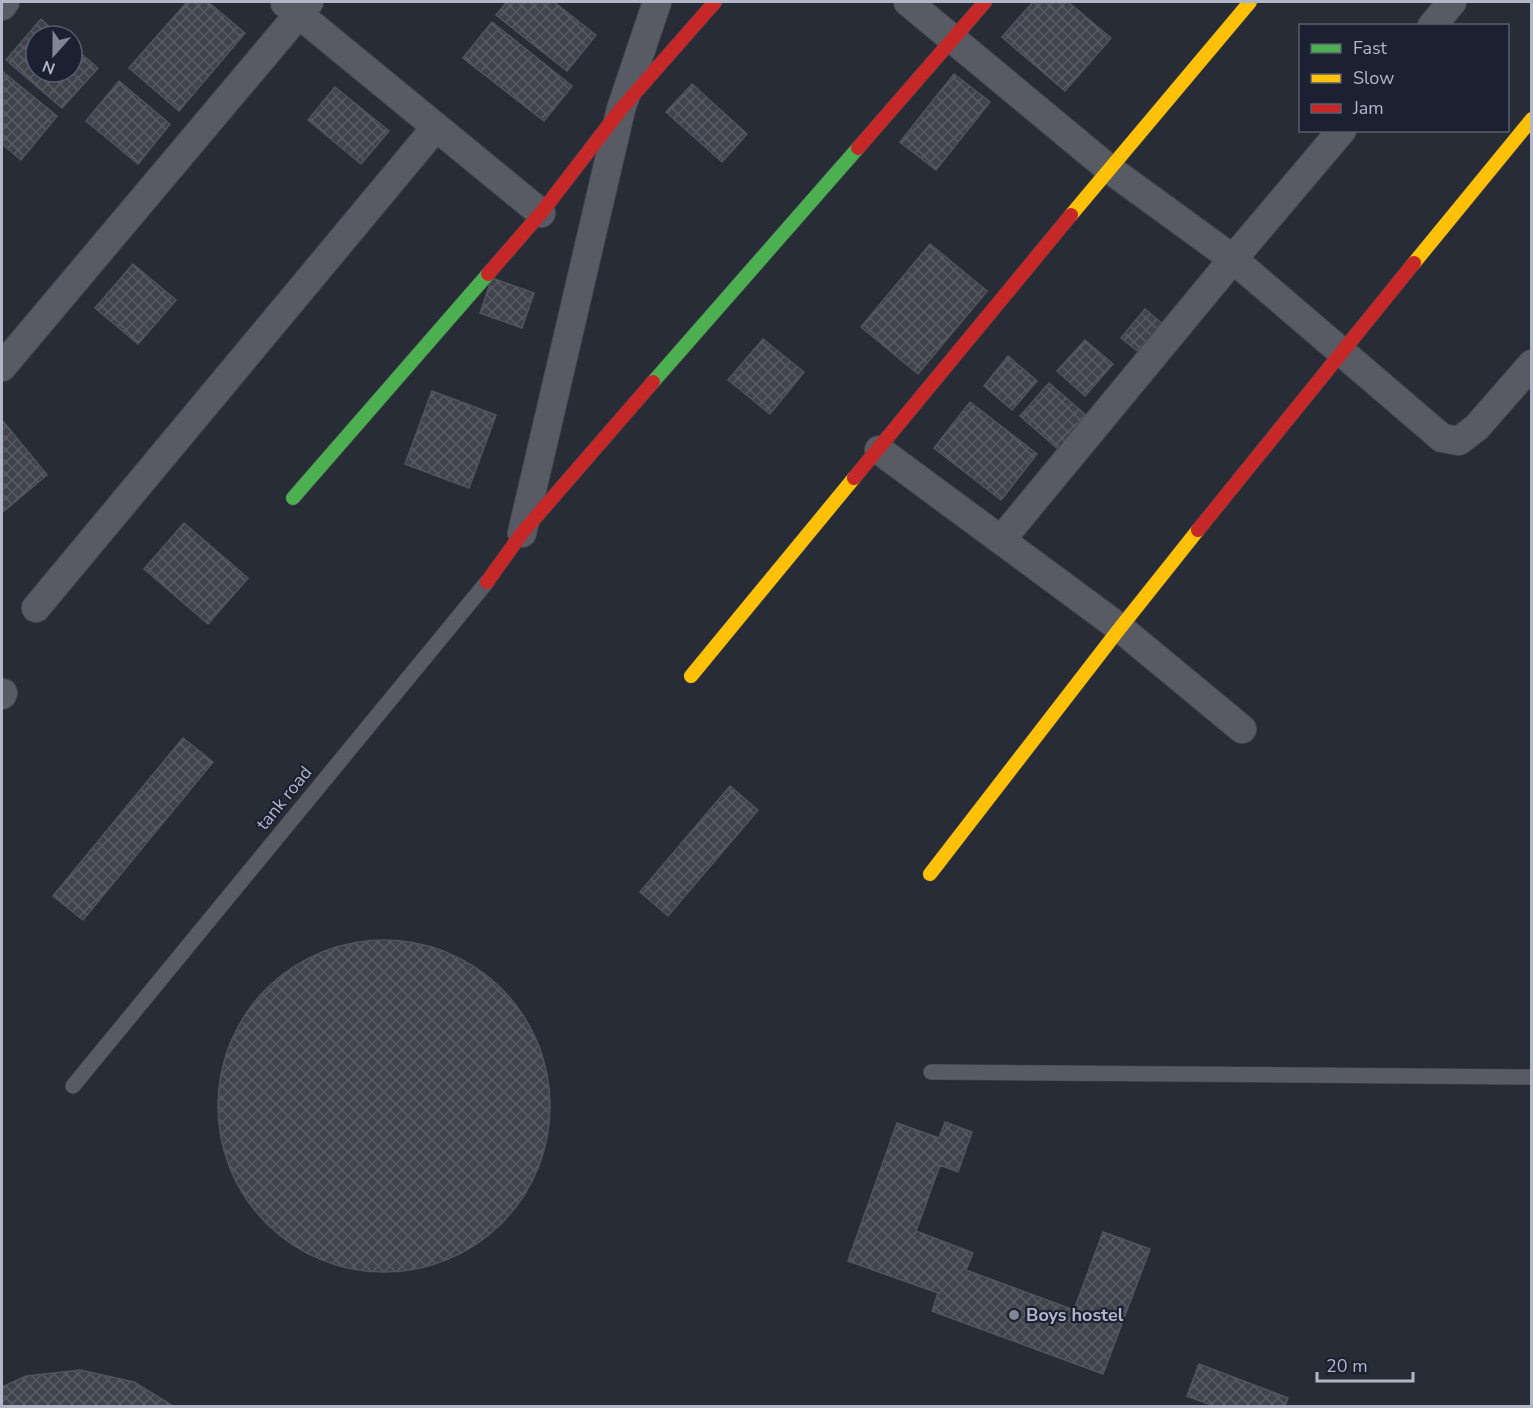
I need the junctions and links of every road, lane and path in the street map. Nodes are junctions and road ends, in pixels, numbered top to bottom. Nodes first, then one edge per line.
1 (5, 2) edge
2 (657, 2) edge
3 (715, 2) edge
4 (908, 2) edge
5 (985, 2) edge
6 (1250, 2) edge
7 (1452, 2) edge
8 (2, 6) edge
9 (297, 6) edge
10 (1434, 24) edge
11 (954, 39) junction
12 (621, 109) junction
13 (1532, 119) edge
14 (436, 127) junction
15 (1340, 132) edge
16 (1108, 168) junction
17 (541, 213) junction
18 (1233, 260) junction
19 (1341, 352) junction
20 (1532, 364) edge
21 (2, 367) edge
22 (879, 450) junction
23 (293, 498) dead end
24 (522, 533) junction
25 (1001, 540) junction
26 (487, 582) joint
27 (36, 608) dead end
28 (1120, 628) junction
29 (691, 676) dead end
30 (1242, 729) dead end
31 (930, 874) dead end
32 (931, 1071) dead end
33 (1532, 1077) edge
34 (73, 1086) dead end

1 - 8 street
2 - 12 street
3 - 12 street
4 - 11 street
5 - 11 street, tank road
6 - 16 street
7 - 10 street
9 - 14 street
9 - 21 street
11 - 16 street
11 - 24 street, tank road
12 - 17 street
12 - 24 street
13 - 19 street
14 - 17 street
14 - 27 street
15 - 18 street
16 - 18 street
16 - 22 street
17 - 23 street
18 - 19 street
18 - 25 street
19 - 20 street
19 - 28 street
22 - 25 street
22 - 29 street
24 - 26 street, tank road
25 - 28 street
26 - 34 lane, tank road
28 - 30 street
28 - 31 street
32 - 33 lane

